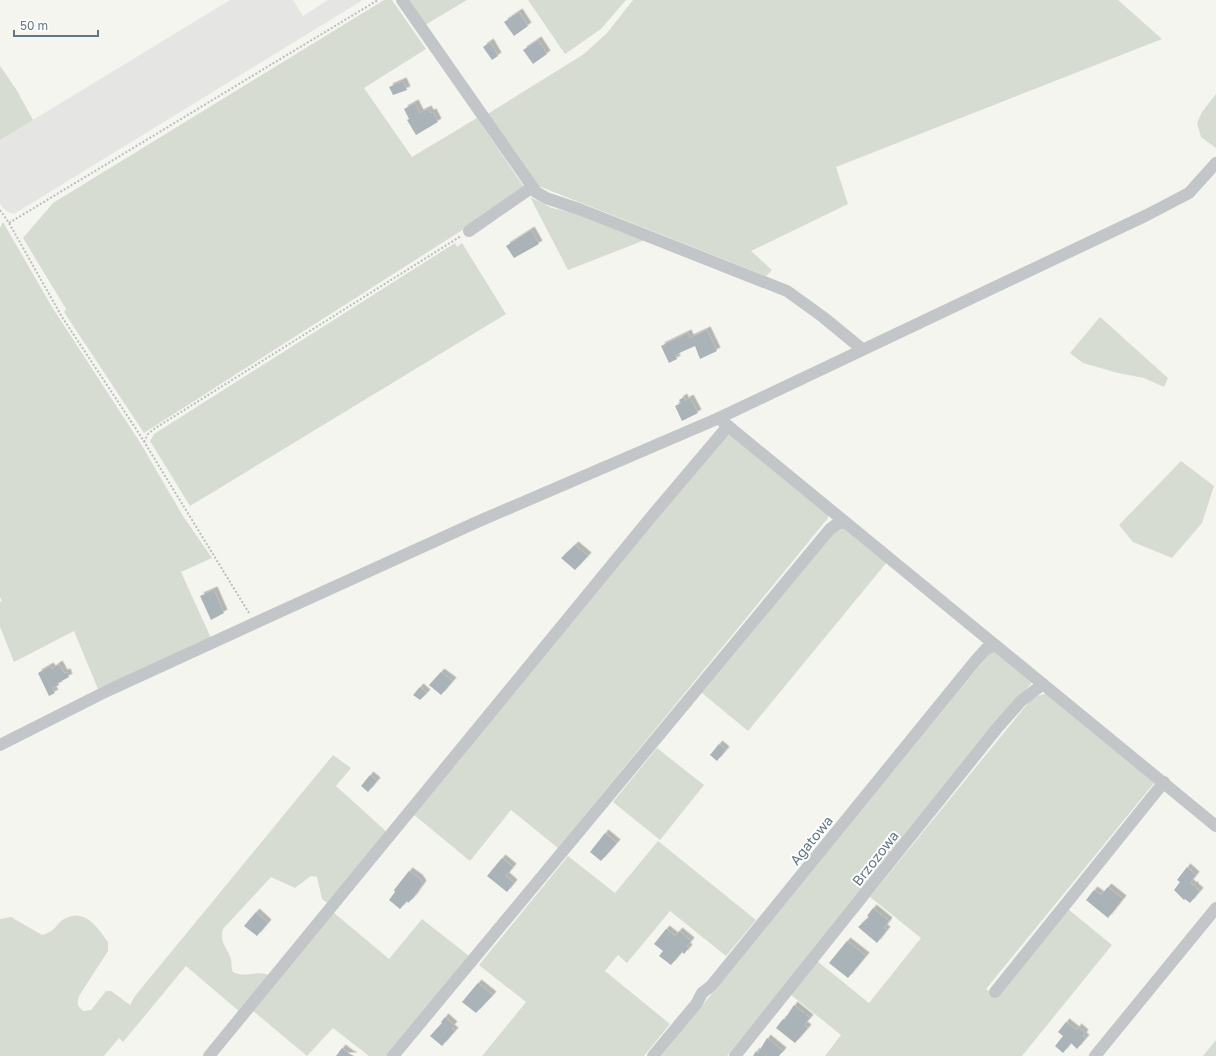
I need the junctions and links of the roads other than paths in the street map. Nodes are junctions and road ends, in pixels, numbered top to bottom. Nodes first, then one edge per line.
1 (402, 0) edge
2 (1216, 163) edge
3 (531, 188) junction
4 (469, 231) road end
5 (862, 349) junction
6 (719, 418) junction
7 (728, 426) junction
8 (845, 522) junction
9 (995, 645) junction
10 (1043, 684) junction
11 (0, 745) edge
12 (1164, 782) junction
13 (1216, 826) edge
14 (1216, 908) edge
15 (995, 992) dead end
16 (209, 1056) edge
17 (393, 1056) edge
18 (653, 1056) edge
19 (735, 1056) edge
20 (1095, 1056) edge

1 - 3 street
2 - 5 street
3 - 4 street
3 - 5 street
5 - 6 street
6 - 7 street
6 - 11 street
7 - 8 street
7 - 16 street
8 - 9 street
8 - 17 street
9 - 10 street
9 - 18 street, Agatowa
10 - 12 street
10 - 19 street, Brzozowa
12 - 13 street
12 - 15 street
14 - 20 street

